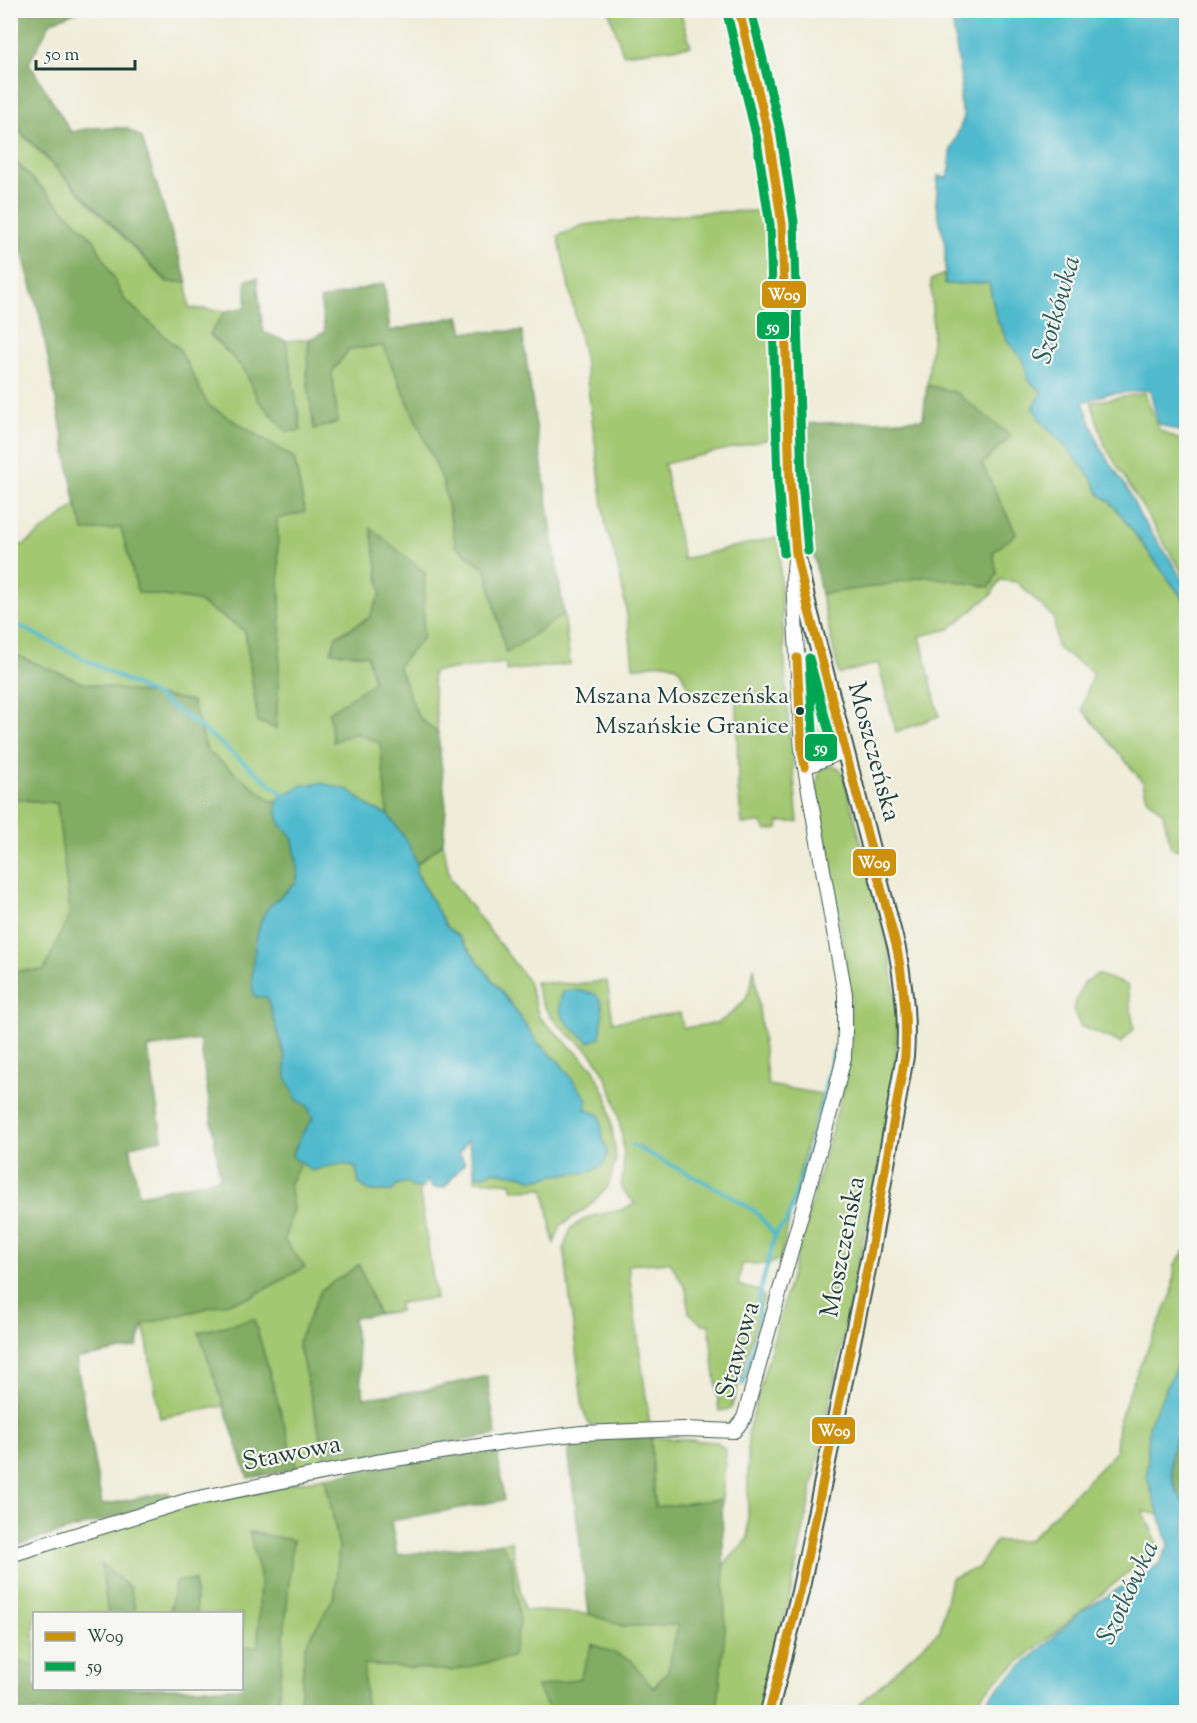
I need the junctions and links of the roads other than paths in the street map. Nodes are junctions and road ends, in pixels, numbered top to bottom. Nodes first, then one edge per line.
1 (740, 10) edge
2 (796, 553) junction
3 (846, 750) junction
4 (805, 767) junction
5 (10, 1555) edge
6 (769, 1713) edge

1 - 2 street, Moszczeńska
2 - 3 street, Moszczeńska
2 - 4 street, Stawowa
3 - 4 street
3 - 6 street, Moszczeńska
4 - 5 street, Stawowa

